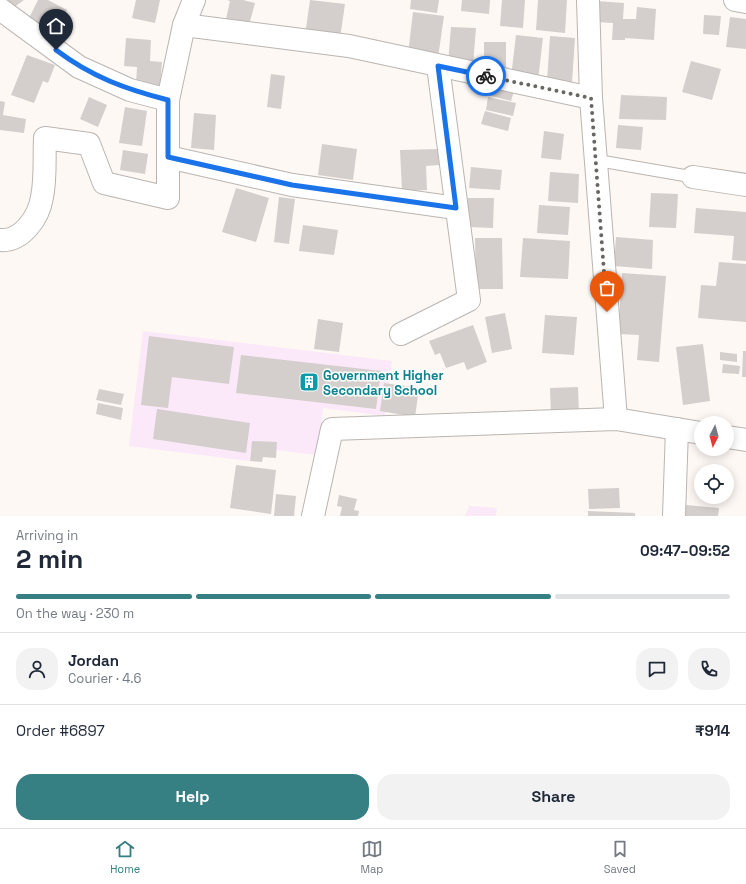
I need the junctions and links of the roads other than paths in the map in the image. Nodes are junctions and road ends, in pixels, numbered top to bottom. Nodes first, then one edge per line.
1 (194, 0) edge
2 (588, 0) edge
3 (735, 0) edge
4 (746, 2) edge
5 (0, 9) edge
6 (184, 25) junction
7 (438, 66) junction
8 (591, 98) junction
9 (168, 100) junction
10 (168, 157) junction
11 (595, 160) junction
12 (693, 177) joint
13 (746, 185) edge
14 (456, 208) junction
15 (0, 240) edge
16 (401, 334) dead end
17 (616, 419) junction
18 (678, 429) junction
19 (694, 432) edge
20 (734, 438) edge
21 (746, 440) edge
22 (313, 516) edge
23 (674, 516) edge

1 - 6 street
2 - 8 street
3 - 4 street
5 - 9 street
6 - 7 street
6 - 9 street
7 - 8 street
7 - 14 street
8 - 11 street
9 - 10 street
10 - 14 street
10 - 15 street
11 - 12 lane
11 - 17 street
12 - 13 street
14 - 16 street
17 - 18 street
17 - 22 street
18 - 19 street
18 - 23 street
20 - 21 street

